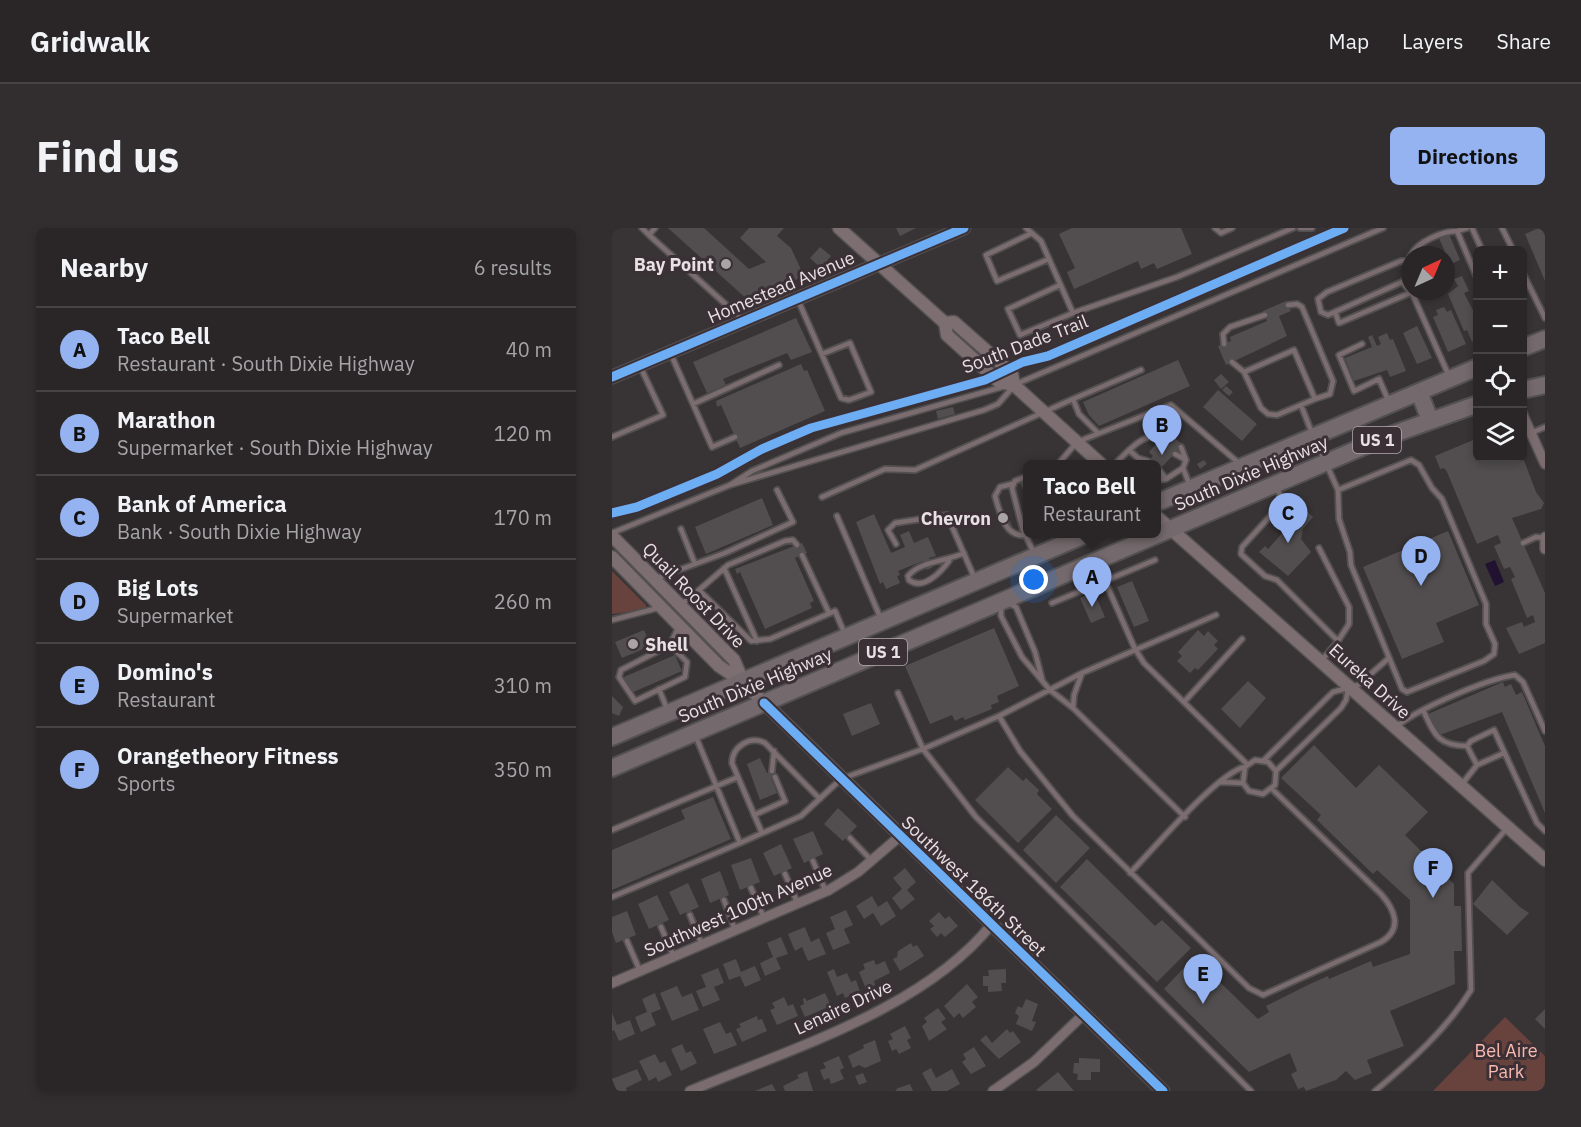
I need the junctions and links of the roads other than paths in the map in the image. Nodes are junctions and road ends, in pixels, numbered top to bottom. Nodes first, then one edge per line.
1 (642, 228) edge
2 (655, 228) edge
3 (839, 228) edge
4 (964, 228) edge
5 (1026, 228) edge
6 (1215, 228) edge
7 (1232, 228) edge
8 (1293, 228) edge
9 (1300, 228) edge
10 (1312, 228) edge
11 (1383, 228) edge
12 (1467, 228) edge
13 (1472, 228) edge
14 (1502, 228) edge
15 (1457, 231) junction
16 (1030, 234) junction
17 (649, 235) junction
18 (1419, 246) edge
19 (1480, 246) edge
20 (1511, 246) edge
21 (1049, 259) junction
22 (1401, 261) edge
23 (879, 264) junction
24 (1473, 268) edge
25 (1527, 281) edge
26 (1401, 282) edge
27 (1060, 285) junction
28 (797, 297) junction
29 (1401, 297) edge
30 (1413, 300) edge
31 (1288, 305) dead end
32 (1335, 312) junction
33 (1073, 313) junction
34 (1265, 315) dead end
35 (1545, 318) edge
36 (744, 321) junction
37 (1545, 339) edge
38 (1224, 344) dead end
39 (1362, 344) dead end
40 (1527, 346) edge
41 (670, 352) junction
42 (822, 354) junction
43 (1232, 362) dead end
44 (640, 366) junction
45 (779, 366) dead end
46 (1141, 369) dead end
47 (1473, 369) edge
48 (1244, 372) junction
49 (612, 377) edge
50 (1450, 378) junction
51 (1014, 385) junction
52 (1545, 385) edge
53 (1527, 389) edge
54 (1419, 392) junction
55 (1073, 399) junction
56 (1315, 399) junction
57 (693, 404) junction
58 (1391, 404) junction
59 (1301, 405) junction
60 (1473, 406) edge
61 (1044, 412) junction
62 (1430, 420) junction
63 (1527, 424) edge
64 (1545, 427) edge
65 (1098, 433) junction
66 (1531, 433) junction
67 (1158, 434) junction
68 (612, 436) edge
69 (1314, 436) junction
70 (735, 437) dead end
71 (1170, 437) dead end
72 (1077, 442) junction
73 (1164, 444) dead end
74 (1181, 447) dead end
75 (1129, 450) junction
76 (1175, 454) dead end
77 (1138, 458) joint
78 (1061, 460) edge
79 (1096, 460) edge
80 (1120, 460) edge
81 (1145, 460) edge
82 (1186, 460) junction
83 (1325, 463) junction
84 (1545, 464) edge
85 (1243, 467) junction
86 (1183, 468) junction
87 (1161, 473) edge
88 (1023, 478) edge
89 (1166, 479) junction
90 (1161, 480) edge
91 (1012, 484) junction
92 (1275, 484) junction
93 (730, 485) junction
94 (1191, 489) junction
95 (777, 490) dead end
96 (1338, 490) junction
97 (822, 497) dead end
98 (1161, 501) edge
99 (837, 516) dead end
100 (1161, 520) edge
101 (1023, 525) edge
102 (1170, 528) junction
103 (681, 529) dead end
104 (1161, 532) edge
105 (1023, 533) edge
106 (612, 535) edge
107 (1028, 538) edge
108 (1078, 538) edge
109 (1147, 538) edge
110 (1545, 538) edge
111 (1523, 543) dead end
112 (896, 544) dead end
113 (797, 545) dead end
114 (1319, 548) dead end
115 (1545, 549) edge
116 (964, 553) junction
117 (802, 555) dead end
118 (1035, 556) junction
119 (612, 557) edge
120 (1155, 560) dead end
121 (949, 561) junction
122 (696, 564) junction
123 (726, 566) junction
124 (983, 578) junction
125 (654, 579) junction
126 (1105, 581) junction
127 (699, 590) junction
128 (1002, 601) junction
129 (1052, 603) dead end
130 (660, 606) junction
131 (680, 606) junction
132 (829, 613) junction
133 (1215, 615) dead end
134 (612, 620) edge
135 (882, 622) junction
136 (679, 626) junction
137 (847, 637) junction
138 (1242, 639) dead end
139 (757, 640) junction
140 (1338, 641) junction
141 (670, 645) junction
142 (1135, 649) junction
143 (1389, 658) junction
144 (1321, 662) junction
145 (1082, 673) junction
146 (1042, 679) junction
147 (743, 682) junction
148 (1349, 687) junction
149 (659, 689) junction
150 (1050, 690) junction
151 (898, 693) dead end
152 (1184, 702) junction
153 (764, 703) junction
154 (1073, 708) junction
155 (1423, 710) junction
156 (669, 713) junction
157 (999, 716) junction
158 (1395, 728) junction
159 (1545, 731) edge
160 (694, 733) junction
161 (614, 734) edge
162 (1467, 746) junction
163 (923, 749) junction
164 (774, 751) junction
165 (1504, 753) junction
166 (1264, 760) junction
167 (1477, 765) junction
168 (1246, 766) junction
169 (612, 768) edge
170 (1276, 771) junction
171 (738, 777) junction
172 (841, 779) junction
173 (1220, 782) junction
174 (1243, 783) junction
175 (716, 786) junction
176 (1461, 786) junction
177 (1272, 789) junction
178 (820, 799) junction
179 (754, 815) junction
180 (1185, 817) junction
181 (1508, 827) junction
182 (612, 830) edge
183 (1545, 831) edge
184 (762, 833) junction
185 (899, 837) junction
186 (850, 838) dead end
187 (740, 843) junction
188 (1545, 860) edge
189 (813, 861) dead end
190 (872, 861) junction
191 (1130, 873) junction
192 (785, 874) dead end
193 (752, 888) dead end
194 (826, 892) junction
195 (612, 897) edge
196 (724, 900) dead end
197 (798, 904) junction
198 (690, 915) dead end
199 (764, 918) junction
200 (992, 924) junction
201 (661, 927) dead end
202 (735, 930) junction
203 (627, 941) dead end
204 (702, 945) junction
205 (674, 957) junction
206 (640, 971) junction
207 (612, 983) edge
208 (1083, 1015) junction
209 (690, 1091) edge
210 (993, 1091) edge
211 (1163, 1091) edge
212 (1251, 1091) edge
213 (1375, 1091) edge

1 - 17 lane
2 - 17 lane
3 - 23 main road
4 - 23 main road, Homestead Avenue
5 - 16 lane
6 - 7 lane
8 - 33 lane
9 - 10 lane
11 - 51 lane
12 - 15 lane
13 - 19 lane
14 - 20 lane
15 - 18 lane
15 - 24 lane
16 - 21 lane
16 - 21 lane
17 - 36 lane
21 - 27 lane
22 - 32 lane
23 - 28 main road, Homestead Avenue
23 - 51 main road
25 - 35 lane
26 - 32 lane
27 - 33 lane
27 - 33 lane
28 - 36 main road, Homestead Avenue
28 - 42 lane
29 - 32 lane
30 - 50 lane
31 - 56 lane
34 - 38 lane
36 - 41 main road, Homestead Avenue
37 - 40 highway
39 - 58 lane
41 - 44 main road, Homestead Avenue
41 - 57 lane
42 - 42 lane
43 - 48 lane
44 - 49 main road, Homestead Avenue
44 - 68 lane
45 - 57 lane
46 - 55 lane
47 - 50 highway, South Dixie Highway / US 1
48 - 56 lane
48 - 59 lane
50 - 54 highway, South Dixie Highway / US 1
51 - 61 main road
51 - 93 lane
51 - 93 lane
52 - 53 highway
54 - 58 highway, South Dixie Highway / US 1
54 - 62 highway
55 - 61 lane
55 - 65 lane
56 - 59 lane
57 - 70 lane
58 - 69 highway, South Dixie Highway / US 1
59 - 69 lane
60 - 62 highway, South Dixie Highway / US 1
61 - 72 main road
61 - 97 lane
62 - 83 highway, South Dixie Highway / US 1
63 - 66 street
64 - 66 lane
65 - 72 lane
65 - 85 lane
66 - 84 street
67 - 71 lane
67 - 73 lane
67 - 75 lane
69 - 83 lane
69 - 85 highway, South Dixie Highway / US 1
72 - 78 lane
72 - 79 main road
74 - 82 lane
75 - 77 lane
75 - 80 lane
76 - 82 lane
77 - 81 lane
82 - 86 lane
83 - 92 highway, South Dixie Highway / US 1
83 - 96 lane
85 - 94 highway, South Dixie Highway / US 1
86 - 89 lane
86 - 94 lane
87 - 89 lane
88 - 91 lane
89 - 90 lane
91 - 101 lane
91 - 105 lane
92 - 102 highway, South Dixie Highway / US 1
92 - 140 lane
93 - 106 lane
94 - 98 highway, South Dixie Highway / US 1
95 - 122 lane
96 - 143 lane
96 - 143 lane
99 - 135 lane
100 - 102 main road, Eureka Drive
102 - 104 highway, South Dixie Highway / US 1
102 - 144 main road, Eureka Drive
103 - 122 lane
106 - 125 main road, Quail Roost Drive
107 - 118 lane
108 - 118 highway, South Dixie Highway / US 1
109 - 128 highway, South Dixie Highway / US 1
110 - 111 lane
110 - 115 street
112 - 116 lane
113 - 123 lane
114 - 140 lane
116 - 121 lane
116 - 124 lane
117 - 132 lane
118 - 124 highway, South Dixie Highway / US 1
119 - 130 main road, Quail Roost Drive
120 - 126 lane
121 - 121 lane
122 - 125 lane
123 - 127 lane
123 - 139 lane
124 - 128 highway
124 - 135 highway, South Dixie Highway / US 1
125 - 131 main road, Quail Roost Drive
126 - 129 lane
126 - 142 lane
127 - 131 lane
127 - 139 lane
128 - 146 lane
128 - 146 lane
128 - 153 highway, South Dixie Highway / US 1
130 - 134 lane
130 - 136 main road, Quail Roost Drive
131 - 147 main road, Quail Roost Drive
132 - 137 lane
132 - 139 lane
133 - 142 lane
135 - 137 highway, South Dixie Highway / US 1
136 - 141 lane
136 - 147 main road, Quail Roost Drive
137 - 147 highway, South Dixie Highway / US 1
138 - 152 lane
140 - 144 lane
141 - 149 lane
141 - 149 lane
142 - 145 lane
142 - 152 lane
143 - 148 lane
144 - 148 main road, Eureka Drive
145 - 150 lane
145 - 154 lane
146 - 150 lane
147 - 153 main road, Quail Roost Drive
147 - 156 highway, South Dixie Highway / US 1
148 - 158 main road, Eureka Drive
148 - 166 lane
148 - 170 lane
149 - 156 lane
150 - 154 lane
150 - 157 lane
151 - 163 lane
152 - 168 lane
153 - 160 highway, South Dixie Highway / US 1
153 - 172 main road, Southwest 186th Street
154 - 180 lane
155 - 158 lane
155 - 159 lane
155 - 162 lane
156 - 161 highway, South Dixie Highway / US 1
157 - 163 lane
157 - 191 lane
158 - 176 main road, Eureka Drive
160 - 169 highway, South Dixie Highway / US 1
160 - 175 lane
162 - 165 lane
162 - 167 lane
163 - 172 lane
163 - 212 lane
164 - 171 lane
164 - 178 lane
164 - 179 lane
165 - 167 lane
165 - 183 lane
166 - 168 lane
166 - 170 lane
167 - 176 lane
168 - 173 lane
168 - 174 lane
170 - 177 lane
171 - 175 lane
171 - 179 lane
172 - 178 lane
172 - 185 main road, Southwest 186th Street
173 - 174 lane
173 - 180 lane
174 - 177 lane
175 - 182 lane
175 - 187 lane
176 - 181 main road, Eureka Drive
177 - 191 lane
178 - 184 lane
179 - 184 lane
180 - 191 lane
181 - 188 main road, Eureka Drive
181 - 213 lane
184 - 187 lane
185 - 190 street, Southwest 100th Avenue
185 - 200 main road, Southwest 186th Street
186 - 190 lane
187 - 195 lane
189 - 194 lane
190 - 194 street, Southwest 100th Avenue
192 - 197 lane
193 - 199 lane
194 - 197 street, Southwest 100th Avenue
196 - 202 lane
197 - 199 street, Southwest 100th Avenue
198 - 204 lane
199 - 202 street, Southwest 100th Avenue
200 - 208 main road, Southwest 186th Street
200 - 209 street, Lenaire Drive
201 - 205 lane
202 - 204 street, Southwest 100th Avenue
203 - 206 lane
204 - 205 street, Southwest 100th Avenue
205 - 206 street, Southwest 100th Avenue
206 - 207 street, Southwest 100th Avenue
208 - 210 street
208 - 211 main road, Southwest 186th Street

